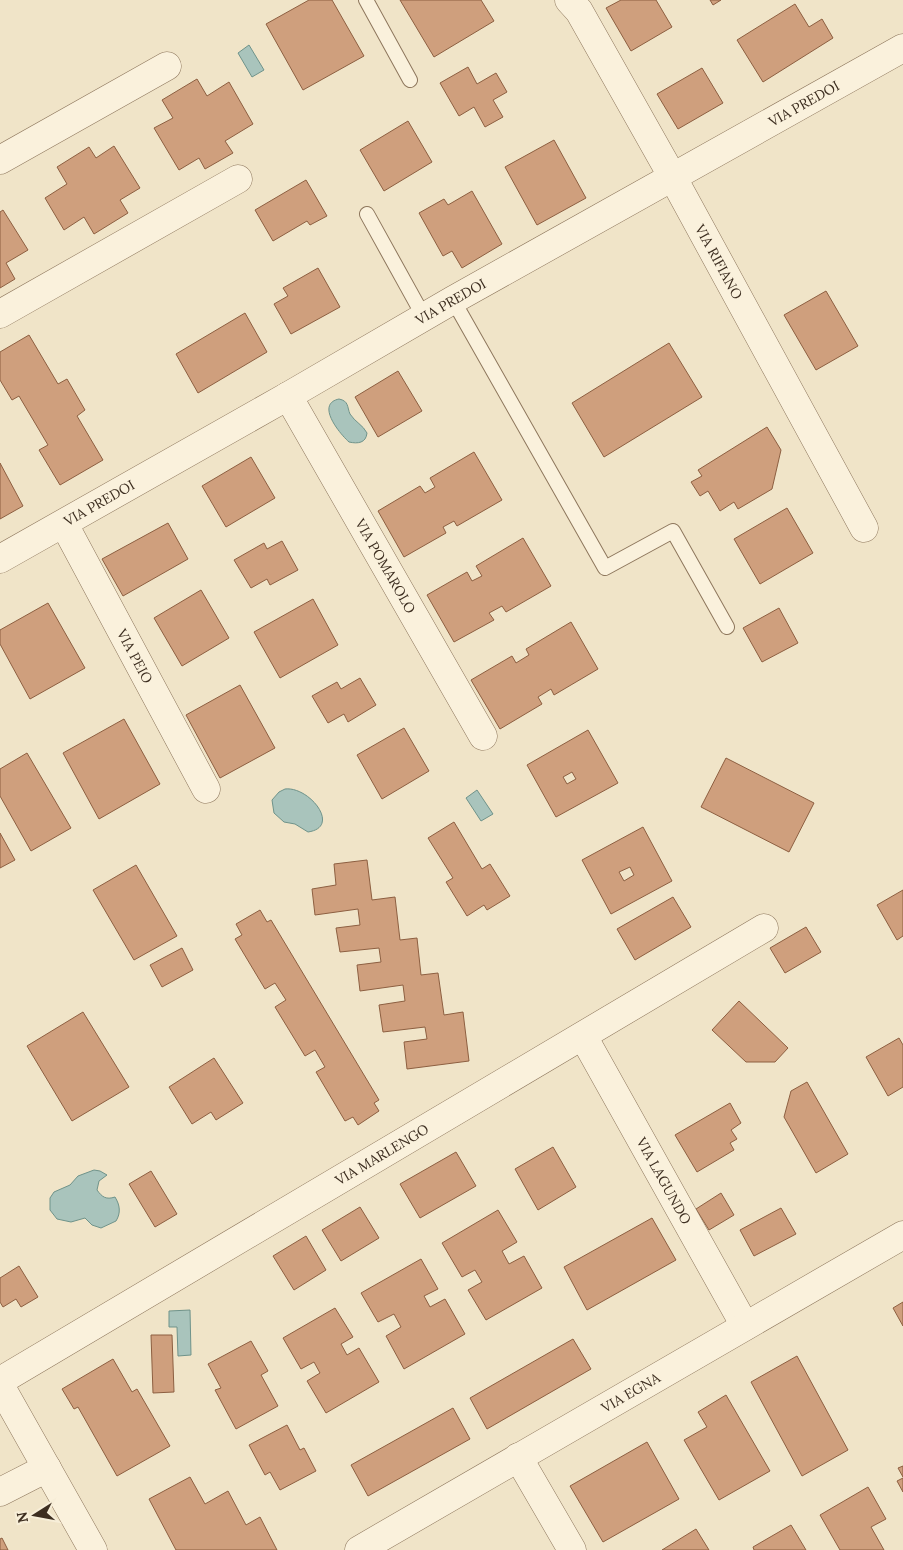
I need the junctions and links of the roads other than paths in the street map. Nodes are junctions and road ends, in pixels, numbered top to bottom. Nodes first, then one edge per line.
1 (366, 0) edge
2 (569, 0) edge
3 (903, 48) edge
4 (167, 66) dead end
5 (410, 80) dead end
6 (0, 160) edge
7 (672, 176) junction
8 (238, 179) dead end
9 (367, 214) dead end
10 (453, 300) junction
11 (0, 314) edge
12 (424, 317) junction
13 (288, 396) junction
14 (64, 524) junction
15 (864, 528) dead end
16 (0, 559) edge
17 (726, 627) dead end
18 (483, 736) dead end
19 (206, 789) dead end
20 (764, 928) dead end
21 (583, 1036) junction
22 (903, 1235) edge
23 (745, 1326) junction
24 (0, 1383) edge
25 (518, 1457) junction
26 (47, 1468) junction
27 (0, 1492) edge
28 (93, 1550) edge
29 (359, 1550) edge
30 (572, 1550) edge

1 - 5 lane
2 - 7 street, VIA RIFIANO
3 - 7 street, VIA PREDOI
4 - 6 street
7 - 10 street, VIA PREDOI
7 - 15 street, VIA RIFIANO
8 - 11 street
9 - 12 lane
10 - 12 street, VIA PREDOI
10 - 17 lane
12 - 13 street, VIA PREDOI
13 - 14 street, VIA PREDOI
13 - 18 street, VIA POMAROLO
14 - 16 street, VIA PREDOI
14 - 19 street, VIA PEIO
20 - 21 street, VIA MARLENGO
21 - 23 street, VIA LAGUNDO
21 - 24 street, VIA MARLENGO
22 - 23 street, VIA EGNA
23 - 25 street, VIA EGNA
24 - 26 street
25 - 29 street, VIA EGNA
25 - 30 street
26 - 27 street
26 - 28 street

